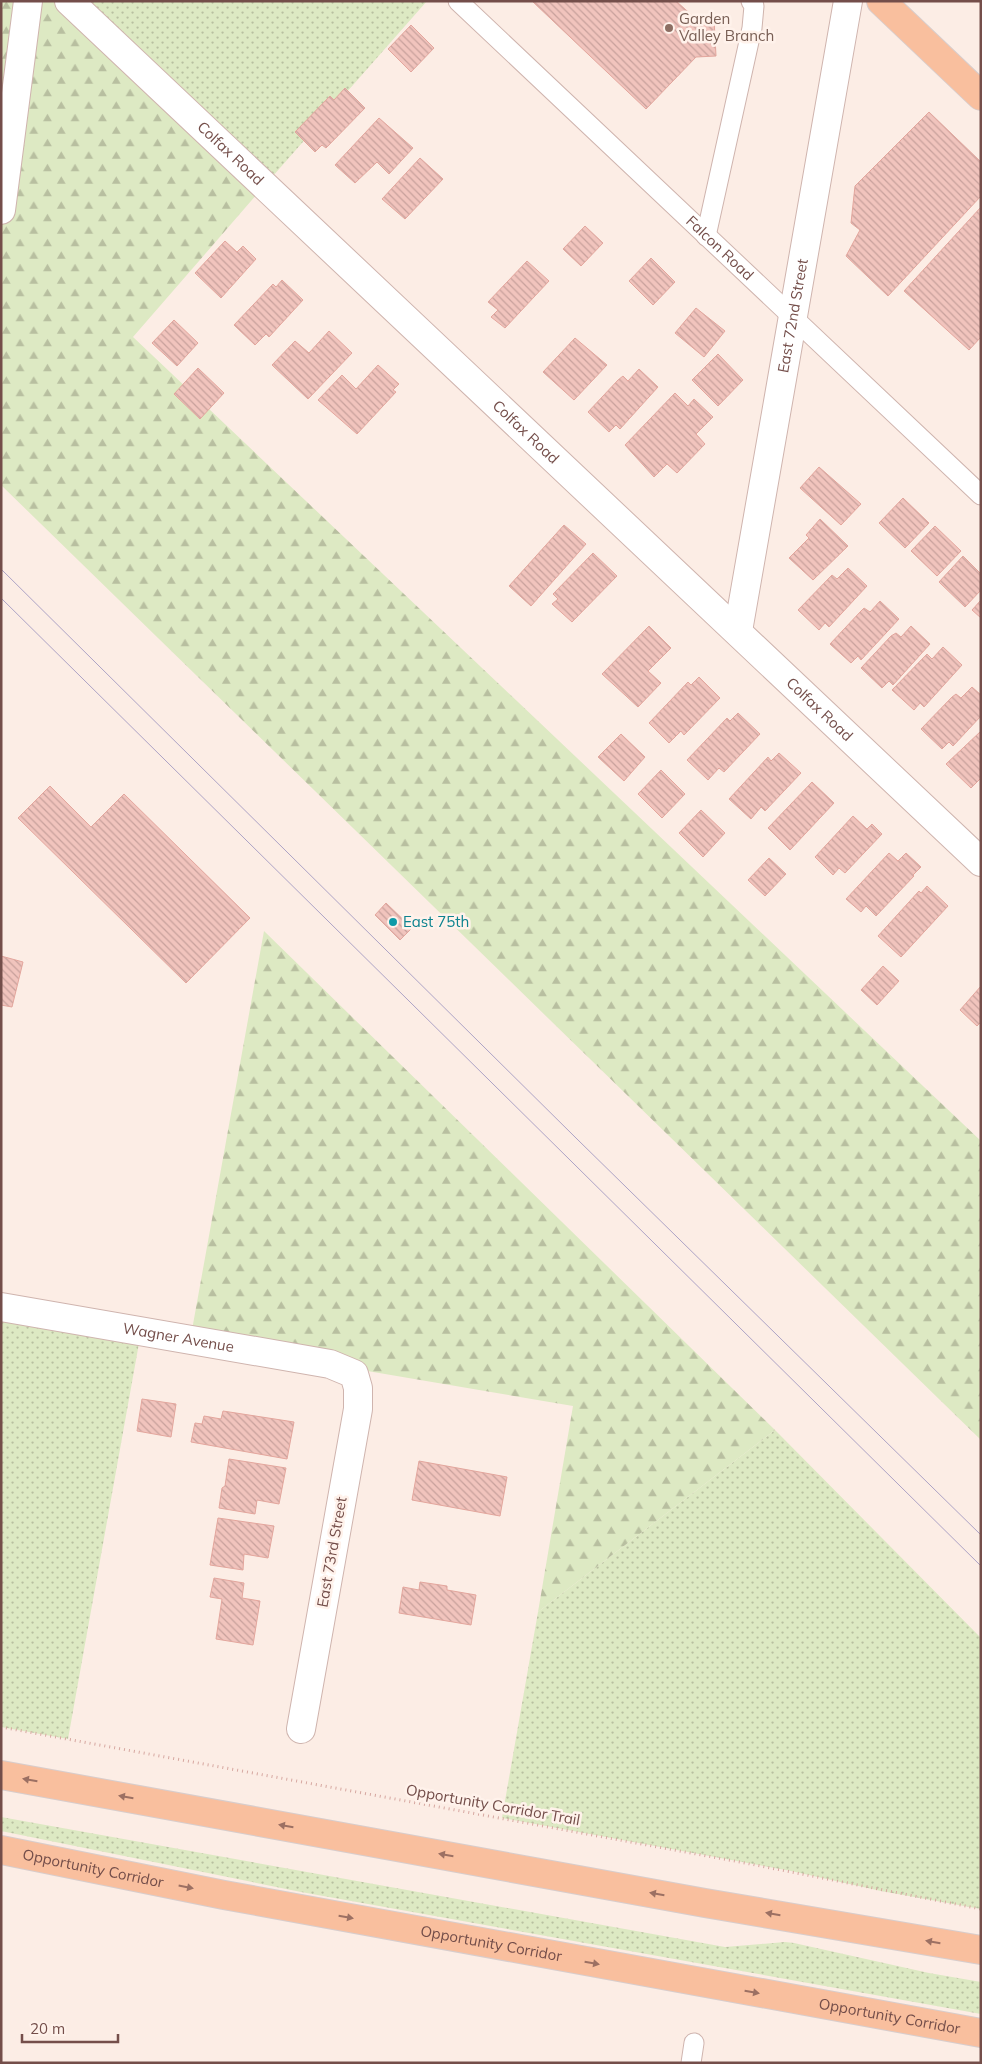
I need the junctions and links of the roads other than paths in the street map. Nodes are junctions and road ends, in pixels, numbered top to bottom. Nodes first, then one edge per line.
1 (28, 1) edge
2 (69, 1) edge
3 (458, 1) edge
4 (752, 1) edge
5 (848, 1) edge
6 (880, 1) edge
7 (981, 96) edge
8 (1, 210) edge
9 (706, 236) junction
10 (793, 318) junction
11 (981, 495) edge
12 (738, 631) junction
13 (981, 862) edge
14 (1, 1307) edge
15 (354, 1374) joint
16 (300, 1729) dead end
17 (1, 1775) edge
18 (1, 1850) edge
19 (981, 1950) edge
20 (981, 2033) edge
21 (694, 2043) dead end
22 (691, 2063) edge

1 - 8 street
2 - 12 street, Colfax Road
3 - 9 lane, Falcon Road
4 - 9 lane
5 - 10 street, East 72nd Street
6 - 7 main road
9 - 10 lane, Falcon Road
10 - 11 lane, Falcon Road
10 - 12 street, East 72nd Street
12 - 13 street, Colfax Road
14 - 15 street, Wagner Avenue
15 - 16 street, East 73rd Street
19 -> 17 main road
18 -> 20 main road, Opportunity Corridor
21 - 22 lane

